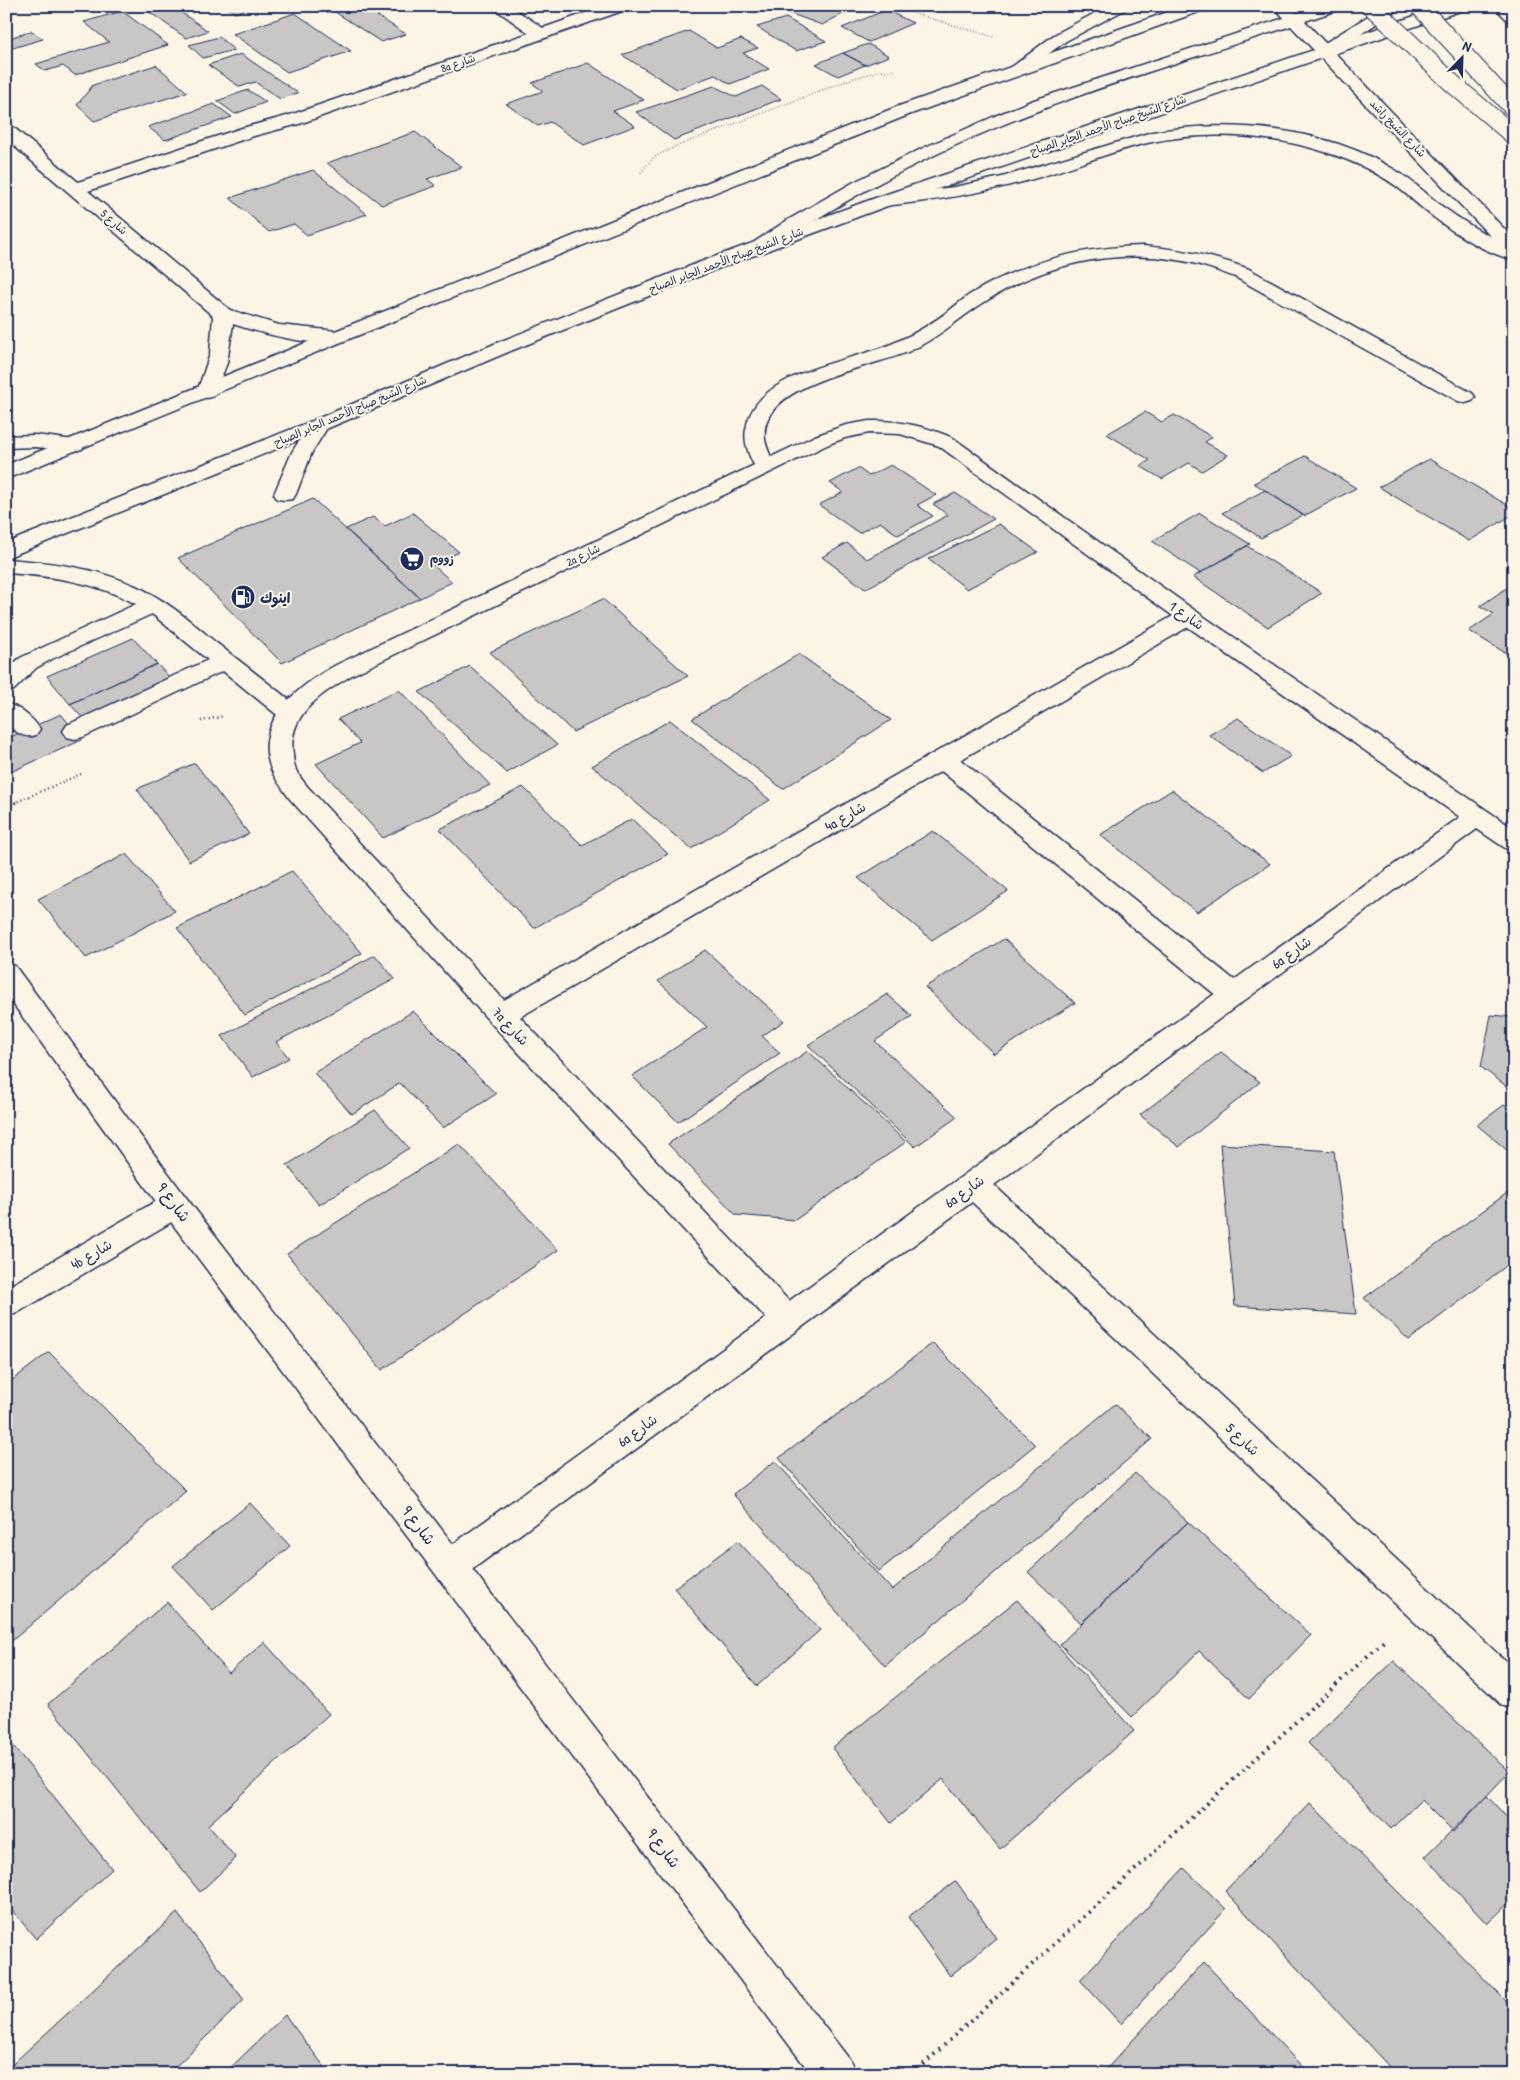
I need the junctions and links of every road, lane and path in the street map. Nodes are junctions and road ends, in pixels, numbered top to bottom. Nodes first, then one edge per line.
1 (499, 6) edge
2 (524, 6) edge
3 (622, 6) edge
4 (889, 6) edge
5 (1120, 6) edge
6 (1201, 6) edge
7 (1282, 6) edge
8 (1335, 6) edge
9 (1371, 6) edge
10 (1395, 6) edge
11 (1404, 6) edge
12 (1419, 6) edge
13 (1460, 6) edge
14 (1502, 6) edge
15 (1440, 13) junction
16 (1514, 18) edge
17 (1295, 20) junction
18 (560, 28) junction
19 (542, 34) junction
20 (1003, 39) dead end
21 (1324, 51) junction
22 (1016, 70) junction
23 (1514, 109) edge
24 (6, 130) edge
25 (1514, 136) edge
26 (82, 194) junction
27 (884, 201) junction
28 (760, 247) junction
29 (1514, 250) edge
30 (1514, 255) edge
31 (223, 314) junction
32 (337, 337) junction
33 (207, 392) junction
34 (1465, 397) dead end
35 (319, 425) junction
36 (890, 426) joint
37 (6, 442) edge
38 (75, 445) junction
39 (765, 467) junction
40 (6, 473) edge
41 (285, 494) dead end
42 (6, 551) edge
43 (6, 566) edge
44 (153, 605) junction
45 (1189, 617) junction
46 (225, 660) junction
47 (6, 684) edge
48 (6, 711) edge
49 (290, 713) junction
50 (198, 722) dead end
51 (28, 729) dead end
52 (75, 731) dead end
53 (943, 759) junction
54 (85, 772) dead end
55 (6, 808) edge
56 (1478, 816) junction
57 (1514, 842) edge
58 (6, 973) edge
59 (1233, 994) junction
60 (501, 1015) junction
61 (973, 1184) junction
62 (175, 1204) junction
63 (6, 1304) edge
64 (787, 1320) junction
65 (450, 1566) junction
66 (1421, 1606) junction
67 (1514, 1693) edge
68 (836, 2074) edge
69 (913, 2074) edge

1 - 19 main road
2 - 18 main road
3 - 18 main road, 8a شارع
4 - 20 path
5 - 22 main road
6 - 22 main road
7 - 17 main road, شارع الشيخ راشد
8 - 17 main road
9 - 25 main road, bridge
10 - 21 main road
11 - 15 main road
12 - 23 main road, bridge
13 - 15 main road, شارع الشيخ صباح الأحمد الجابر الصباح
14 - 16 main road
15 - 21 main road, شارع الشيخ صباح الأحمد الجابر الصباح
17 - 21 main road, شارع الشيخ راشد
17 - 28 main road
18 - 19 main road, 8a شارع
19 - 26 main road, 8a شارع
21 - 27 main road, شارع الشيخ صباح الأحمد الجابر الصباح
21 - 29 main road, شارع الشيخ راشد
22 - 32 main road
24 - 26 main road, شارع 5
26 - 31 main road, شارع 5
27 - 28 main road, شارع الشيخ صباح الأحمد الجابر الصباح
27 - 30 main road
28 - 35 main road, شارع الشيخ صباح الأحمد الجابر الصباح
31 - 32 main road, شارع 5
31 - 33 main road
32 - 33 main road
33 - 38 main road
34 - 39 main road
35 - 41 main road
35 - 42 main road, شارع الشيخ صباح الأحمد الجابر الصباح
36 - 39 main road, 2a شارع
36 - 45 main road, شارع 1
37 - 38 main road
38 - 40 main road
39 - 49 main road, 2a شارع
43 - 44 main road
44 - 46 main road
44 - 47 main road
45 - 53 main road, 4a شارع
45 - 56 main road, شارع 1
46 - 49 main road
46 - 52 main road
48 - 51 main road
49 - 50 path
49 - 60 main road, 7a شارع
53 - 59 main road
53 - 60 main road, 4a شارع
54 - 55 path
56 - 57 main road, شارع 1
56 - 59 main road, 6a شارع
58 - 62 main road, شارع 9
59 - 61 main road, 6a شارع
60 - 64 main road, 7a شارع
61 - 64 main road, 6a شارع
61 - 66 main road, شارع 5
62 - 63 main road, 4b شارع
62 - 65 main road, شارع 9
64 - 65 main road, 6a شارع
65 - 68 main road, شارع 9
66 - 67 main road, شارع 5
66 - 69 path

